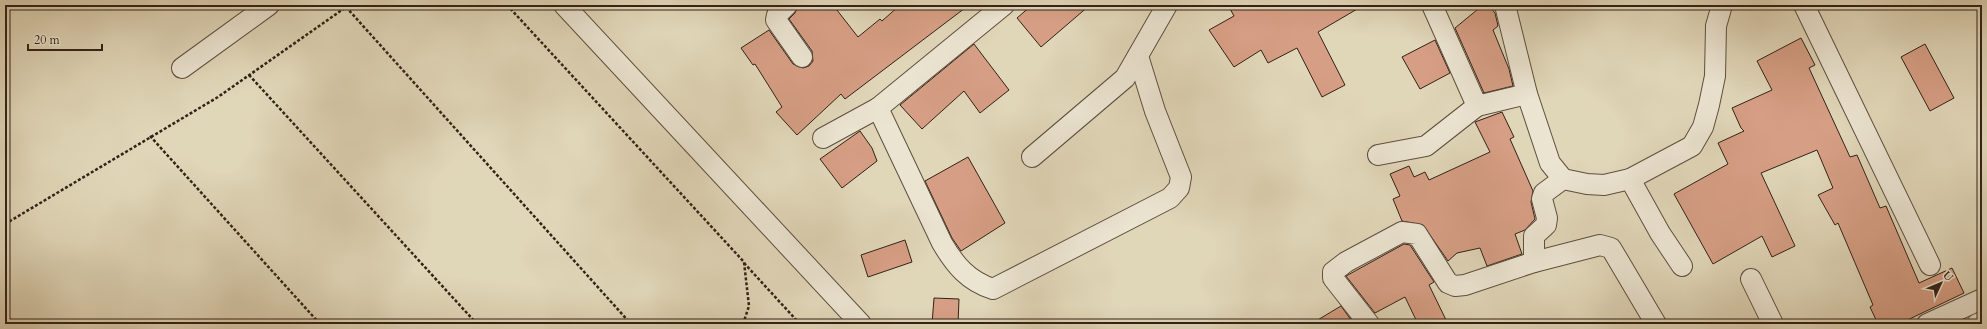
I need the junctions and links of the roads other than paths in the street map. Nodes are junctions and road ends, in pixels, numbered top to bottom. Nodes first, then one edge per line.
1 (269, 5) edge
2 (564, 5) edge
3 (787, 5) edge
4 (1004, 5) edge
5 (1167, 5) edge
6 (1432, 5) edge
7 (1505, 5) edge
8 (1722, 5) edge
9 (1804, 5) edge
10 (1138, 56) junction
11 (802, 57) dead end
12 (182, 68) dead end
13 (1527, 94) junction
14 (1477, 106) junction
15 (878, 108) junction
16 (824, 138) dead end
17 (1378, 155) dead end
18 (1032, 157) dead end
19 (1563, 179) junction
20 (1630, 179) junction
21 (1534, 262) junction
22 (1682, 266) dead end
23 (1930, 266) dead end
24 (1751, 279) dead end
25 (1982, 299) edge
26 (1982, 322) edge
27 (861, 324) edge
28 (1369, 324) edge
29 (1656, 324) edge
30 (1773, 324) edge
31 (1927, 324) edge
32 (1977, 324) edge

1 - 12 street
2 - 27 street
3 - 11 street
4 - 15 street
5 - 10 street
6 - 14 street
7 - 13 street
8 - 20 street
9 - 23 street
10 - 15 street
10 - 18 street
13 - 14 street
13 - 19 street
14 - 17 street
15 - 16 street
19 - 20 street
19 - 21 street
20 - 22 street
21 - 28 street
21 - 29 street
24 - 30 street
25 - 31 street
26 - 32 street

